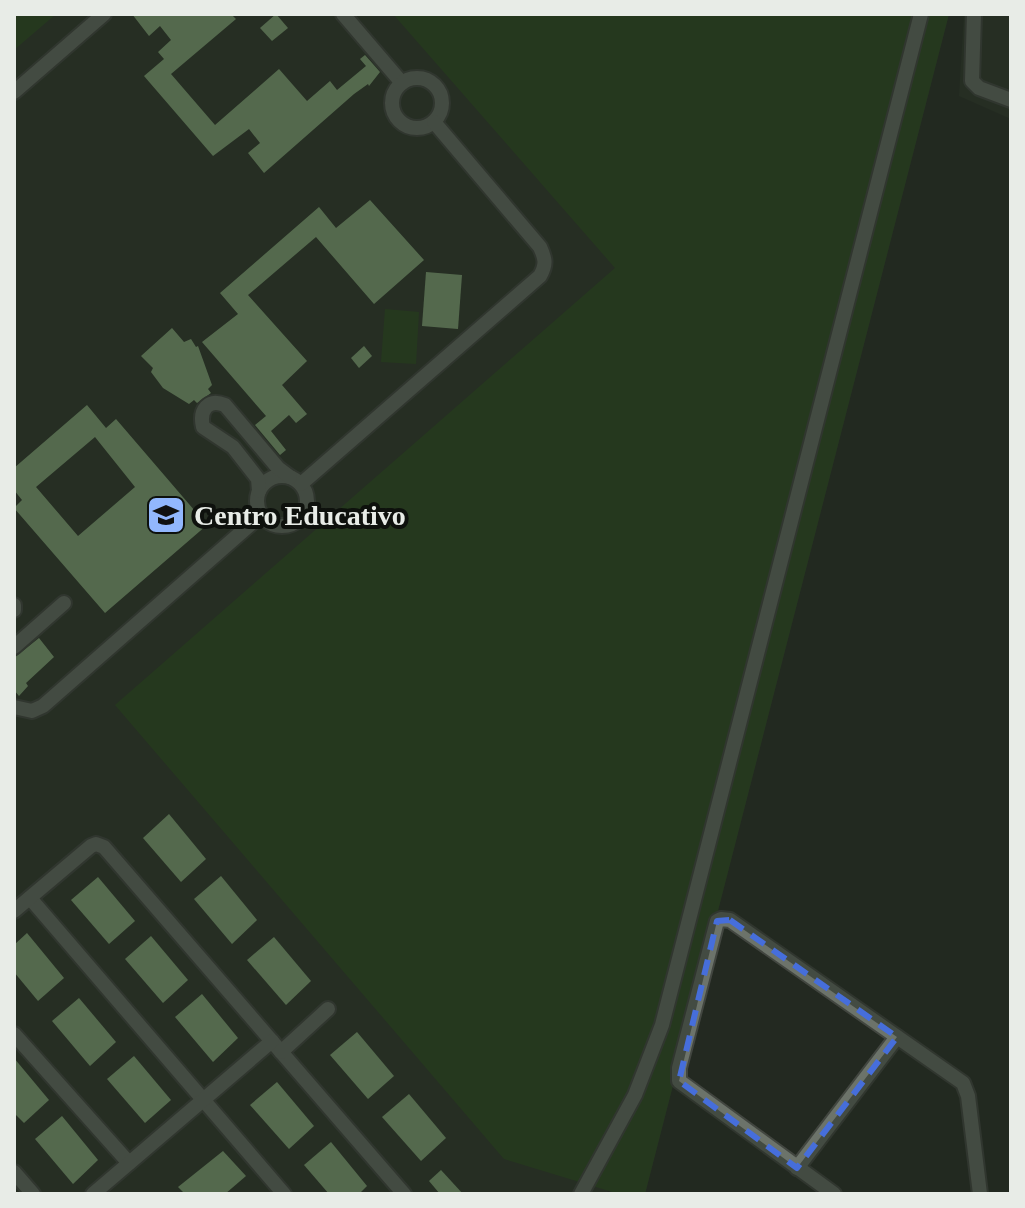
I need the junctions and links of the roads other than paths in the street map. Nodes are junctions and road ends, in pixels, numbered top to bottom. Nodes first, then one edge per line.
1 (104, 14) edge
2 (343, 14) edge
3 (921, 14) edge
4 (974, 14) edge
5 (402, 83) junction
6 (14, 92) edge
7 (1011, 100) edge
8 (434, 122) junction
9 (295, 480) junction
10 (259, 491) junction
11 (261, 515) junction
12 (64, 603) dead end
13 (14, 647) edge
14 (14, 707) edge
15 (30, 898) junction
16 (14, 911) edge
17 (328, 1009) dead end
18 (14, 1034) edge
19 (897, 1037) junction
20 (276, 1047) junction
21 (203, 1100) junction
22 (129, 1163) junction
23 (797, 1168) junction
24 (14, 1172) edge
25 (280, 1193) edge
26 (33, 1194) edge
27 (93, 1194) edge
28 (404, 1194) edge
29 (581, 1194) edge
30 (834, 1194) edge
31 (980, 1194) edge

1 - 6 street
2 - 5 street
3 - 29 street
4 - 7 street
5 - 8 street
5 - 8 street
8 - 9 street
9 - 10 street
9 - 10 street
9 - 11 street
10 - 11 street
11 - 14 street
12 - 13 street
15 - 16 street
15 - 20 street
15 - 21 street
17 - 20 street
18 - 22 street
19 - 23 street
19 - 23 street
19 - 31 street
20 - 21 street
20 - 28 street
21 - 22 street
21 - 25 street
22 - 27 street
23 - 30 street
24 - 26 street

